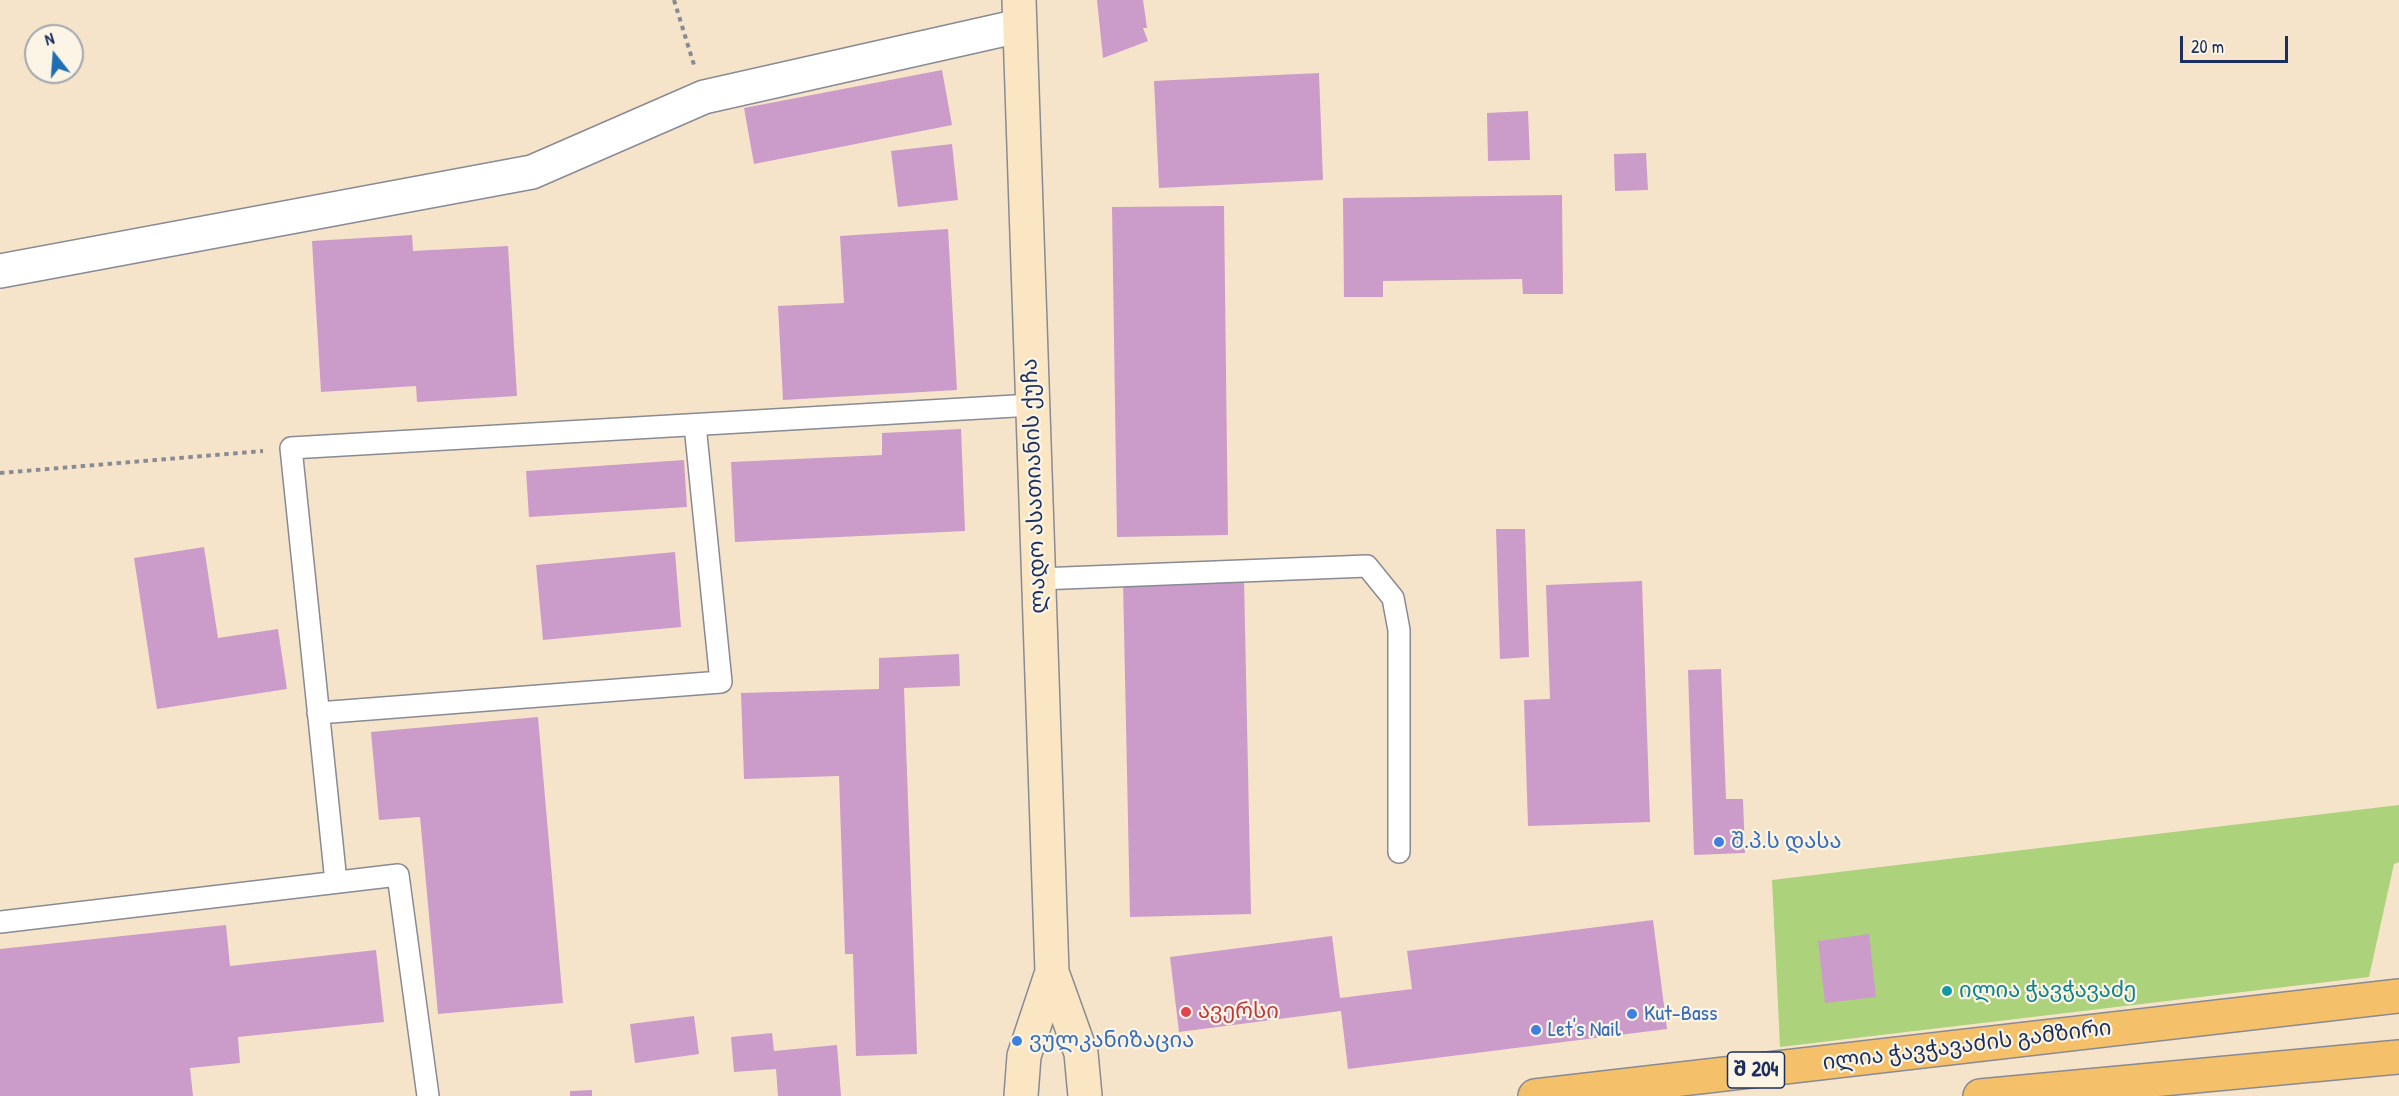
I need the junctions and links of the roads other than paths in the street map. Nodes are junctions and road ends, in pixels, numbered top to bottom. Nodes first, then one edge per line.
1 (1019, 13) edge
2 (0, 271) edge
3 (1032, 405) junction
4 (695, 425) junction
5 (1039, 579) junction
6 (318, 713) junction
7 (1399, 852) dead end
8 (336, 882) junction
9 (0, 922) edge
10 (1052, 972) junction
11 (2399, 996) edge
12 (2399, 1057) edge
13 (428, 1096) edge
14 (1022, 1096) edge
15 (1085, 1096) edge
16 (1535, 1096) edge
17 (1980, 1096) edge
18 (1984, 1096) edge

1 - 2 street
1 - 3 main road, ლადო ასათიანის ქუჩა
3 - 4 lane
3 - 5 main road, ლადო ასათიანის ქუჩა
4 - 6 lane
4 - 6 lane
5 - 7 lane
5 - 10 main road, ლადო ასათიანის ქუჩა
6 - 8 lane
8 - 9 lane
8 - 13 lane
10 - 14 main road, ლადო ასათიანის ქუჩა
10 - 15 main road, ლადო ასათიანის ქუჩა
11 - 16 main road, ილია ჭავჭავაძის გამზირი / შ 204
12 - 18 main road
17 - 18 main road

